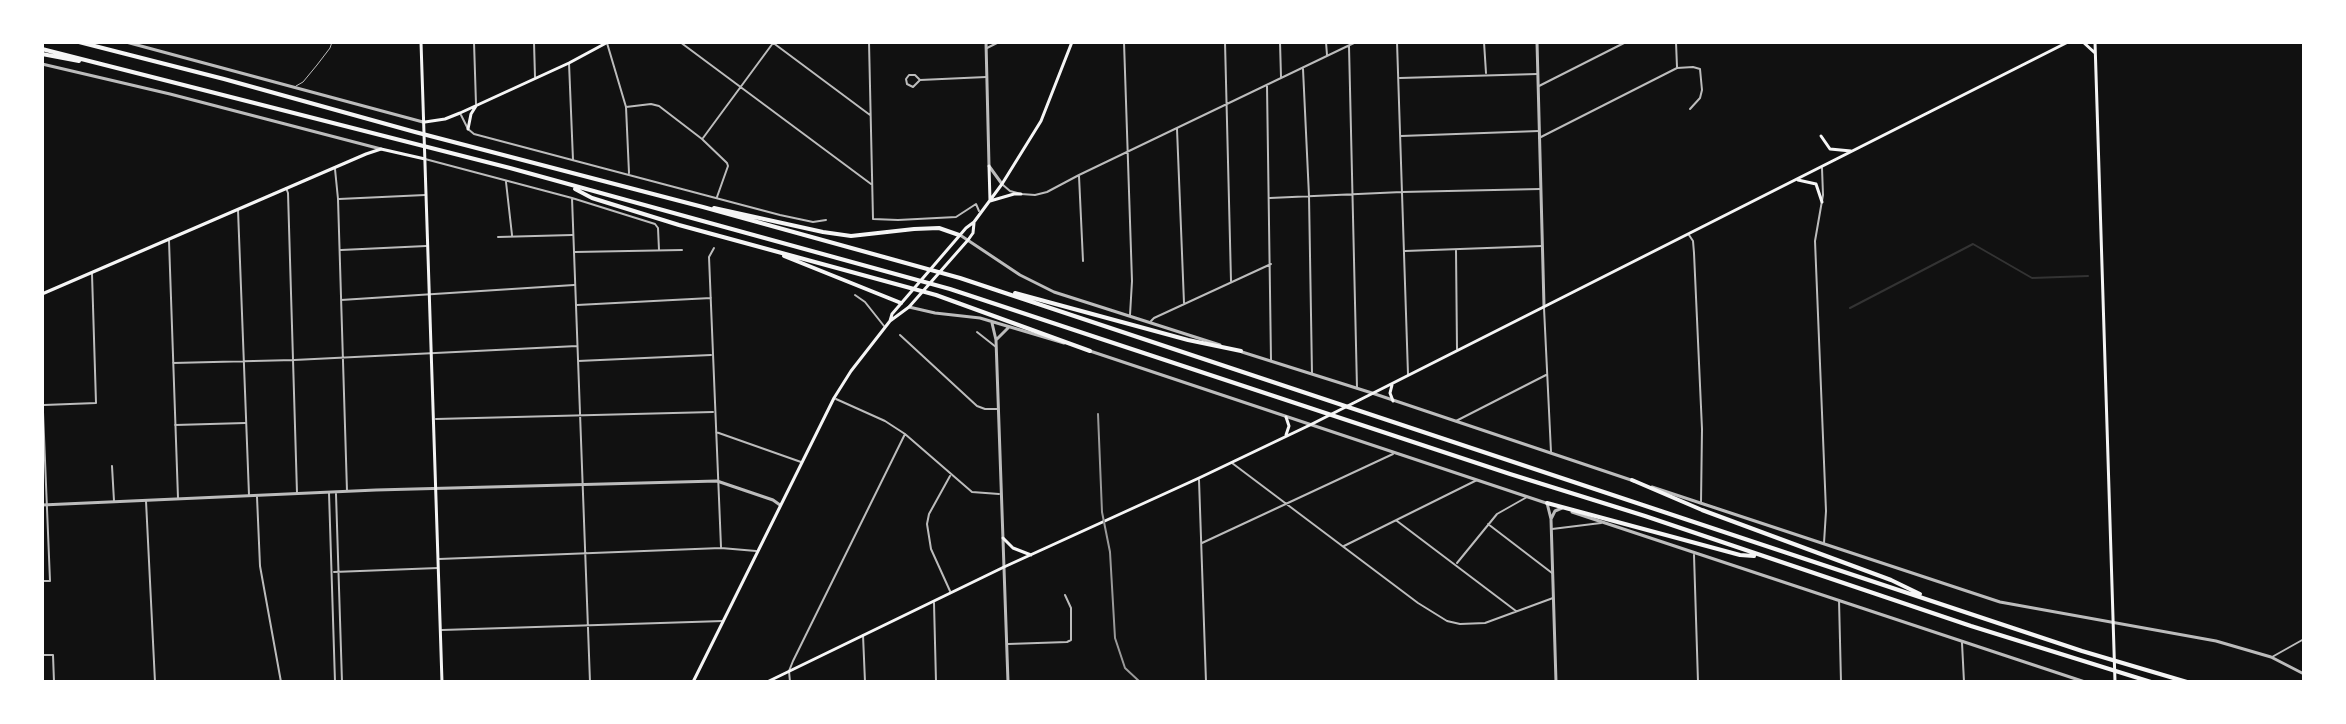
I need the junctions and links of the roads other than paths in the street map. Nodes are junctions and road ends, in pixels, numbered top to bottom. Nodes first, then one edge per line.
1 (79, 42) edge
2 (126, 42) edge
3 (332, 42) edge
4 (421, 42) edge
5 (474, 42) edge
6 (534, 42) edge
7 (607, 42) edge
8 (680, 42) edge
9 (869, 42) edge
10 (986, 42) edge
11 (999, 42) edge
12 (1072, 42) edge
13 (1124, 42) edge
14 (1225, 42) edge
15 (1280, 42) edge
16 (1326, 42) edge
17 (1356, 42) edge
18 (1397, 42) edge
19 (1484, 42) edge
20 (1537, 42) edge
21 (1626, 42) edge
22 (1676, 42) edge
23 (2068, 42) edge
24 (2083, 42) edge
25 (2095, 42) edge
26 (772, 43) edge
27 (1349, 45) junction
28 (986, 48) junction
29 (42, 52) edge
30 (2095, 54) junction
31 (1327, 56) junction
32 (569, 63) junction
33 (42, 64) edge
34 (1303, 68) junction
35 (1677, 68) junction
36 (1486, 74) junction
37 (1538, 74) junction
38 (988, 77) junction
39 (1281, 78) junction
40 (1398, 78) junction
41 (535, 79) junction
42 (920, 80) dead end
43 (1267, 85) junction
44 (294, 87) junction
45 (741, 87) junction
46 (1538, 87) junction
47 (1226, 105) junction
48 (476, 106) junction
49 (626, 107) junction
50 (1690, 109) dead end
51 (460, 113) junction
52 (870, 116) junction
53 (423, 122) junction
54 (1177, 128) junction
55 (468, 129) junction
56 (1539, 131) junction
57 (1400, 136) junction
58 (1821, 136) dead end
59 (1539, 138) junction
60 (702, 139) junction
61 (381, 149) junction
62 (1855, 150) junction
63 (1129, 152) junction
64 (425, 159) junction
65 (573, 161) junction
66 (989, 166) junction
67 (335, 167) junction
68 (1822, 168) junction
69 (629, 175) junction
70 (1079, 175) junction
71 (1798, 180) junction
72 (506, 181) junction
73 (565, 184) junction
74 (872, 184) junction
75 (1002, 184) junction
76 (286, 188) junction
77 (1541, 189) junction
78 (1402, 192) junction
79 (1021, 194) junction
80 (1354, 194) junction
81 (426, 195) junction
82 (1309, 196) junction
83 (572, 198) junction
84 (1269, 198) junction
85 (338, 199) junction
86 (716, 199) junction
87 (990, 201) junction
88 (1822, 202) junction
89 (703, 207) junction
90 (238, 209) junction
91 (981, 214) junction
92 (826, 220) dead end
93 (974, 222) junction
94 (1689, 234) junction
95 (512, 235) junction
96 (573, 235) junction
97 (959, 235) junction
98 (498, 237) dead end
99 (169, 239) junction
100 (968, 240) junction
101 (429, 246) junction
102 (1543, 246) junction
103 (714, 248) dead end
104 (767, 249) junction
105 (1456, 249) junction
106 (340, 250) junction
107 (659, 250) junction
108 (682, 250) dead end
109 (1404, 251) junction
110 (574, 252) junction
111 (1083, 261) dead end
112 (1271, 263) junction
113 (92, 272) junction
114 (1231, 281) junction
115 (575, 285) junction
116 (992, 288) junction
117 (42, 294) edge
118 (430, 295) junction
119 (855, 295) dead end
120 (711, 298) junction
121 (341, 300) junction
122 (901, 303) junction
123 (1184, 303) junction
124 (576, 305) junction
125 (909, 307) junction
126 (1544, 307) junction
127 (1130, 316) junction
128 (890, 321) junction
129 (990, 321) junction
130 (1150, 322) junction
131 (885, 327) junction
132 (1009, 327) junction
133 (977, 332) dead end
134 (900, 335) dead end
135 (996, 340) junction
136 (578, 346) junction
137 (997, 348) junction
138 (1457, 349) junction
139 (1090, 351) junction
140 (1241, 351) junction
141 (432, 353) junction
142 (712, 355) junction
143 (343, 358) junction
144 (294, 360) junction
145 (1271, 360) junction
146 (244, 361) junction
147 (578, 361) junction
148 (173, 363) junction
149 (1312, 374) junction
150 (1408, 374) junction
151 (1548, 374) junction
152 (1395, 382) junction
153 (42, 388) edge
154 (1357, 388) junction
155 (1372, 393) junction
156 (834, 398) junction
157 (1393, 401) junction
158 (42, 405) edge
159 (999, 409) junction
160 (714, 412) junction
161 (580, 416) junction
162 (1286, 417) junction
163 (434, 419) junction
164 (1456, 421) junction
165 (246, 423) junction
166 (175, 425) junction
167 (1310, 425) junction
168 (715, 432) junction
169 (905, 434) junction
170 (1286, 435) junction
171 (1396, 452) junction
172 (1551, 452) junction
173 (1232, 462) junction
174 (801, 463) junction
175 (112, 466) dead end
176 (950, 475) junction
177 (1199, 478) junction
178 (1478, 480) junction
179 (1632, 480) junction
180 (717, 481) junction
181 (582, 484) junction
182 (435, 489) junction
183 (336, 492) junction
184 (347, 492) junction
185 (329, 493) junction
186 (297, 494) junction
187 (1002, 494) junction
188 (249, 496) junction
189 (257, 496) junction
190 (1528, 496) junction
191 (178, 499) junction
192 (146, 501) junction
193 (114, 502) junction
194 (1286, 502) junction
195 (1547, 503) junction
196 (1701, 503) junction
197 (44, 505) edge
198 (780, 505) junction
199 (1564, 508) junction
200 (1551, 519) junction
201 (1397, 521) junction
202 (1602, 522) junction
203 (1488, 524) junction
204 (1551, 530) junction
205 (1003, 538) junction
206 (1202, 543) junction
207 (1823, 544) junction
208 (1344, 546) junction
209 (721, 548) junction
210 (758, 551) junction
211 (1694, 553) junction
212 (585, 554) junction
213 (1031, 555) junction
214 (1765, 558) junction
215 (438, 559) junction
216 (1456, 564) junction
217 (1004, 567) junction
218 (438, 568) junction
219 (333, 572) junction
220 (338, 572) junction
221 (1553, 573) junction
222 (42, 581) edge
223 (951, 593) junction
224 (1065, 595) dead end
225 (1554, 598) junction
226 (1839, 600) junction
227 (934, 601) junction
228 (1941, 603) junction
229 (1517, 612) junction
230 (724, 621) junction
231 (2113, 621) junction
232 (587, 625) junction
233 (441, 630) junction
234 (863, 635) junction
235 (2304, 639) edge
236 (1962, 641) junction
237 (1007, 644) junction
238 (42, 655) edge
239 (2271, 657) junction
240 (789, 671) junction
241 (2304, 674) edge
242 (54, 682) edge
243 (155, 682) edge
244 (281, 682) edge
245 (322, 682) edge
246 (338, 682) edge
247 (442, 682) edge
248 (590, 682) edge
249 (693, 682) edge
250 (767, 682) edge
251 (790, 682) edge
252 (865, 682) edge
253 (936, 682) edge
254 (1008, 682) edge
255 (1206, 682) edge
256 (1556, 682) edge
257 (1698, 682) edge
258 (1841, 682) edge
259 (1964, 682) edge
260 (2085, 682) edge
261 (2115, 682) edge
262 (2151, 682) edge
263 (2187, 682) edge

1 - 89 highway
2 - 44 street
3 - 44 lane
4 - 53 main road
5 - 48 street
6 - 41 street
7 - 32 main road
7 - 49 street
8 - 45 street
9 - 52 street
10 - 28 street
11 - 28 street
12 - 75 main road
13 - 63 street
14 - 47 street
15 - 39 street
16 - 31 street
17 - 27 street
18 - 40 street
19 - 36 street
20 - 37 street
21 - 46 street
22 - 35 street
23 - 62 main road
24 - 30 main road
25 - 30 main road
26 - 45 street
26 - 52 street
27 - 31 street
27 - 80 street
28 - 38 street
29 - 73 highway
30 - 231 main road
31 - 34 street
32 - 41 main road
32 - 65 street
33 - 61 street
34 - 39 street
34 - 82 street
35 - 50 street
35 - 59 street
36 - 37 street
36 - 40 street
37 - 46 street
38 - 42 street
38 - 66 street
39 - 43 street
40 - 57 street
41 - 48 main road
43 - 47 street
43 - 84 street
44 - 53 street
45 - 60 street
45 - 74 street
46 - 56 street
47 - 54 street
47 - 114 street
48 - 51 main road
48 - 55 main road
49 - 60 street
49 - 69 street
51 - 53 main road
51 - 55 street
52 - 74 street
53 - 64 main road
54 - 63 street
54 - 123 street
55 - 65 street
56 - 57 street
56 - 59 street
57 - 78 street
58 - 62 main road
59 - 77 street
60 - 86 street
61 - 64 main road
61 - 67 main road
62 - 68 main road
63 - 70 street
63 - 127 street
64 - 72 street
64 - 81 main road
65 - 69 street
66 - 75 street
66 - 87 main road
67 - 76 main road
67 - 85 street
68 - 71 main road
68 - 88 street
69 - 86 street
70 - 79 street
70 - 111 street
71 - 88 main road
71 - 94 main road
72 - 83 street
72 - 95 street
73 - 104 highway
73 - 214 highway
74 - 91 street
75 - 79 street
75 - 87 main road
76 - 90 main road
76 - 144 street
77 - 78 street
77 - 102 street
78 - 80 street
78 - 109 street
79 - 87 main road
80 - 82 street
80 - 154 street
81 - 85 street
81 - 101 main road
82 - 84 street
82 - 149 street
83 - 96 street
83 - 107 street
84 - 112 street
85 - 106 street
86 - 92 street
87 - 91 main road
88 - 207 street
89 - 97 highway
89 - 116 highway
90 - 99 main road
90 - 146 street
91 - 93 main road
93 - 97 main road
93 - 100 main road
94 - 126 main road
94 - 196 street
95 - 96 street
95 - 98 street
96 - 110 street
97 - 100 street
97 - 122 main road
99 - 113 main road
99 - 148 street
100 - 125 main road
100 - 127 street
101 - 106 street
101 - 118 main road
102 - 105 street
102 - 126 street
103 - 120 street
104 - 122 highway
104 - 139 highway
105 - 109 street
105 - 138 street
106 - 121 street
107 - 108 street
107 - 110 street
109 - 150 street
110 - 115 street
112 - 114 street
112 - 145 street
113 - 117 main road
113 - 158 street
114 - 123 street
115 - 118 street
115 - 124 street
116 - 140 highway
116 - 228 highway
118 - 121 street
118 - 141 main road
119 - 131 street
120 - 124 street
120 - 142 street
121 - 143 street
122 - 125 main road
122 - 128 main road
123 - 130 street
124 - 136 street
125 - 128 main road
125 - 129 street
126 - 138 main road
126 - 151 street
127 - 130 street
128 - 131 main road
129 - 132 street
129 - 135 street
130 - 140 street
131 - 156 main road
132 - 135 street
132 - 139 street
133 - 137 street
134 - 159 street
135 - 137 street
136 - 141 street
136 - 147 street
137 - 159 street
138 - 150 main road
139 - 162 street
140 - 145 street
141 - 143 street
141 - 163 main road
142 - 147 street
142 - 160 street
143 - 144 street
143 - 184 street
144 - 146 street
144 - 186 street
145 - 149 street
146 - 148 street
146 - 165 street
147 - 161 street
148 - 166 street
149 - 154 street
150 - 152 main road
151 - 164 street
151 - 172 street
152 - 155 main road
152 - 157 main road
153 - 158 street
154 - 155 street
155 - 157 street
155 - 167 main road
156 - 169 street
156 - 174 main road
157 - 164 street
158 - 197 street
159 - 187 street
160 - 161 street
160 - 168 street
161 - 163 street
161 - 181 street
162 - 167 street
162 - 170 main road
163 - 182 main road
164 - 172 street
165 - 166 street
165 - 188 street
166 - 191 street
167 - 170 main road
167 - 171 street
168 - 174 street
168 - 180 street
169 - 176 street
169 - 240 street
170 - 173 main road
171 - 178 street
171 - 194 street
172 - 179 street
173 - 177 main road
173 - 194 street
174 - 198 main road
175 - 193 street
176 - 187 street
176 - 223 street
177 - 206 street
177 - 213 main road
178 - 190 street
178 - 201 street
179 - 196 street
179 - 228 highway
180 - 181 street
180 - 198 street
180 - 209 street
181 - 182 street
181 - 212 street
182 - 184 street
182 - 215 main road
183 - 184 street
183 - 185 street
183 - 220 street
185 - 186 street
185 - 219 street
186 - 189 street
187 - 205 street
188 - 189 street
188 - 191 street
189 - 244 street
190 - 195 street
190 - 203 street
191 - 192 street
192 - 193 street
192 - 243 street
193 - 197 street
194 - 206 street
194 - 208 street
195 - 199 highway
195 - 200 street
196 - 207 street
197 - 222 street
198 - 210 main road
199 - 200 street
199 - 202 street
199 - 214 highway
200 - 204 street
201 - 208 street
201 - 216 street
202 - 204 street
202 - 211 street
203 - 216 street
203 - 221 street
204 - 221 street
205 - 213 main road
205 - 217 street
206 - 255 street
207 - 231 street
208 - 229 street
209 - 210 street
209 - 212 street
210 - 230 main road
211 - 226 street
211 - 257 street
212 - 215 street
212 - 232 street
213 - 217 main road
214 - 262 highway
215 - 218 main road
216 - 229 street
217 - 223 main road
217 - 237 street
218 - 220 street
218 - 233 main road
219 - 220 street
219 - 246 street
220 - 246 street
221 - 225 street
223 - 227 main road
224 - 237 street
225 - 229 street
225 - 256 street
226 - 236 street
226 - 258 street
227 - 234 main road
227 - 253 street
228 - 263 highway
230 - 232 street
230 - 249 main road
231 - 239 street
231 - 261 main road
232 - 233 street
232 - 248 street
233 - 247 main road
234 - 240 main road
234 - 252 street
235 - 239 street
236 - 259 street
236 - 260 street
237 - 254 street
238 - 242 street
239 - 241 street
240 - 250 main road
240 - 251 street
245 - 246 street

